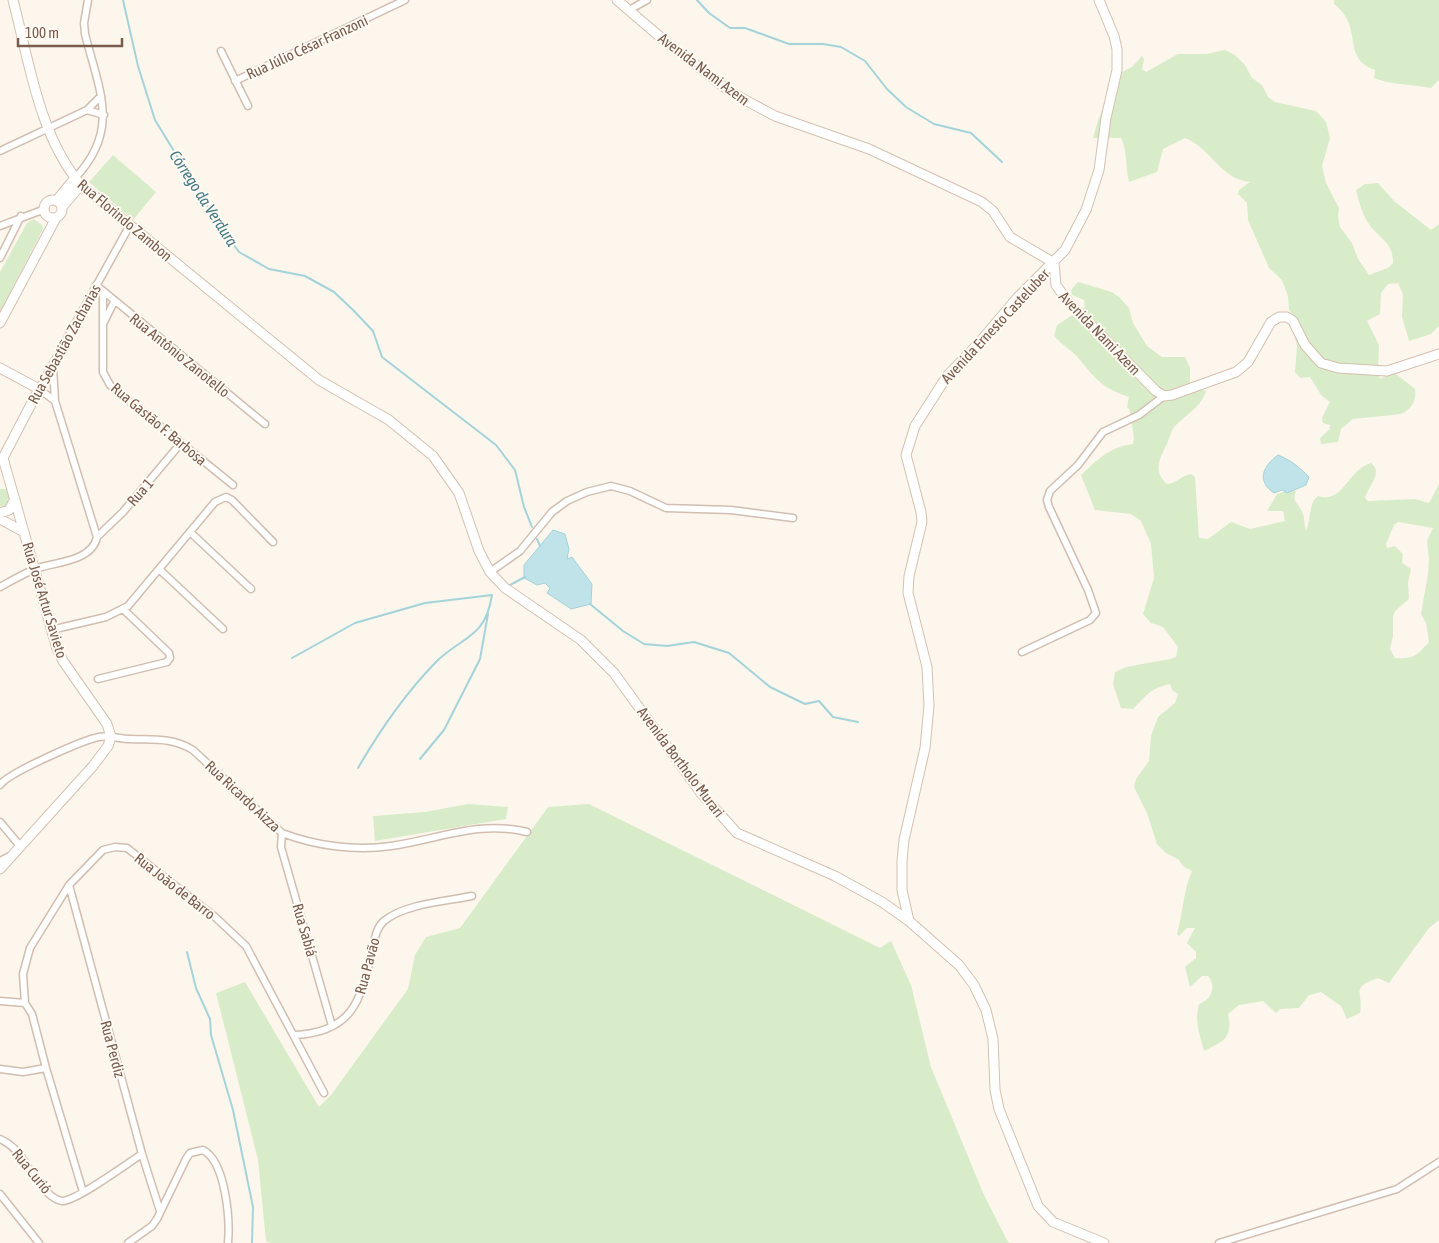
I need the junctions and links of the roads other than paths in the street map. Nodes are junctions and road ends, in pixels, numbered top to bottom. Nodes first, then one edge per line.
1 (13, 0) edge
2 (88, 0) edge
3 (405, 0) edge
4 (617, 0) edge
5 (647, 0) edge
6 (1100, 0) edge
7 (628, 10) junction
8 (221, 51) dead end
9 (235, 80) junction
10 (101, 96) junction
11 (248, 106) dead end
12 (87, 110) junction
13 (104, 115) junction
14 (48, 129) junction
15 (0, 151) edge
16 (78, 182) junction
17 (59, 204) junction
18 (44, 209) junction
19 (21, 216) junction
20 (56, 218) junction
21 (130, 224) junction
22 (0, 226) edge
23 (0, 258) edge
24 (1054, 263) junction
25 (96, 285) junction
26 (103, 292) junction
27 (114, 302) junction
28 (0, 323) edge
29 (103, 323) junction
30 (1439, 354) edge
31 (54, 362) junction
32 (298, 364) joint
33 (0, 368) edge
34 (39, 389) junction
35 (1164, 396) junction
36 (55, 401) junction
37 (265, 424) dead end
38 (181, 443) junction
39 (2, 461) edge
40 (233, 486) dead end
41 (15, 498) junction
42 (0, 513) edge
43 (793, 518) dead end
44 (0, 519) edge
45 (24, 532) junction
46 (190, 532) junction
47 (97, 538) junction
48 (273, 542) dead end
49 (34, 569) junction
50 (159, 569) junction
51 (490, 572) junction
52 (0, 587) edge
53 (251, 589) dead end
54 (123, 609) junction
55 (51, 630) junction
56 (223, 630) dead end
57 (1022, 652) dead end
58 (98, 679) dead end
59 (110, 734) junction
60 (0, 785) edge
61 (0, 822) edge
62 (527, 832) dead end
63 (282, 833) junction
64 (20, 846) junction
65 (12, 856) junction
66 (0, 861) edge
67 (0, 870) edge
68 (69, 885) junction
69 (472, 896) dead end
70 (909, 922) junction
71 (0, 1001) edge
72 (26, 1003) junction
73 (332, 1026) junction
74 (295, 1035) junction
75 (46, 1068) junction
76 (0, 1070) edge
77 (324, 1093) dead end
78 (0, 1139) edge
79 (142, 1154) junction
80 (1439, 1162) edge
81 (83, 1192) junction
82 (0, 1194) edge
83 (160, 1211) junction
84 (39, 1243) edge
85 (128, 1243) edge
86 (228, 1243) edge
87 (1104, 1243) edge
88 (1219, 1243) edge

1 - 14 street, Rua Florindo Zambon
2 - 10 street
3 - 9 street, Rua Júlio César Franzoni
4 - 7 street, Avenida Nami Azem
5 - 7 street
6 - 24 street, Avenida Ernesto Casteluber
7 - 24 street, Avenida Nami Azem
8 - 9 street
9 - 11 street
10 - 12 street
10 - 13 street
12 - 13 street
12 - 14 street
13 - 16 street
14 - 15 street
14 - 16 street, Rua Florindo Zambon
16 - 17 street
16 - 21 street, Rua Florindo Zambon
17 - 18 street
17 - 20 street
18 - 19 street
18 - 20 street
19 - 22 street
19 - 23 street
20 - 28 street
21 - 25 street, Rua Sebastião Zacharias
21 - 32 street, Rua Florindo Zambon
24 - 35 street, Avenida Nami Azem
24 - 70 street, Avenida Ernesto Casteluber
25 - 26 street, Rua Antônio Zanotello
25 - 31 street, Rua Sebastião Zacharias
26 - 27 street, Rua Antônio Zanotello
26 - 29 street, Rua Gastão F. Barbosa
27 - 29 street
27 - 37 street, Rua Antônio Zanotello
29 - 38 street, Rua Gastão F. Barbosa
30 - 35 street
31 - 34 street, Rua Sebastião Zacharias
31 - 36 street
32 - 51 street, Avenida Bortholo Murari
33 - 34 street
34 - 36 street
34 - 39 street, Rua Sebastião Zacharias
35 - 57 street
36 - 47 street
38 - 40 street, Rua Gastão F. Barbosa
38 - 47 street, Rua 1
39 - 41 street, Rua José Artur Savieto
41 - 42 street
41 - 45 street, Rua José Artur Savieto
43 - 51 street
44 - 45 street
45 - 49 street, Rua José Artur Savieto
46 - 48 street
46 - 50 street
46 - 53 street
47 - 49 street, Rua 1
49 - 52 street, Rua 1
49 - 55 street, Rua José Artur Savieto
50 - 54 street
50 - 56 street
51 - 70 street, Avenida Bortholo Murari
54 - 55 street
54 - 58 street
55 - 59 street, Rua José Artur Savieto
59 - 60 street, Rua Ricardo Aizza
59 - 63 street, Rua Ricardo Aizza
59 - 64 street
61 - 64 street
62 - 63 street, Rua Ricardo Aizza
63 - 73 street, Rua Sabiá
64 - 65 street
65 - 66 street
65 - 67 street
68 - 72 street, Rua João de Barro
68 - 74 street, Rua João de Barro
68 - 79 street, Rua Perdiz
69 - 73 street, Rua Pavão
70 - 87 street, Avenida Bortholo Murari
71 - 72 street
72 - 75 street, Rua João de Barro
73 - 74 street, Rua Pavão
74 - 77 street, Rua João de Barro
75 - 76 street
75 - 81 street, Rua João de Barro
78 - 81 street, Rua Curió
79 - 81 street, Rua Curió
79 - 83 street, Rua Perdiz
80 - 88 street
82 - 84 street
83 - 85 street
83 - 86 street

